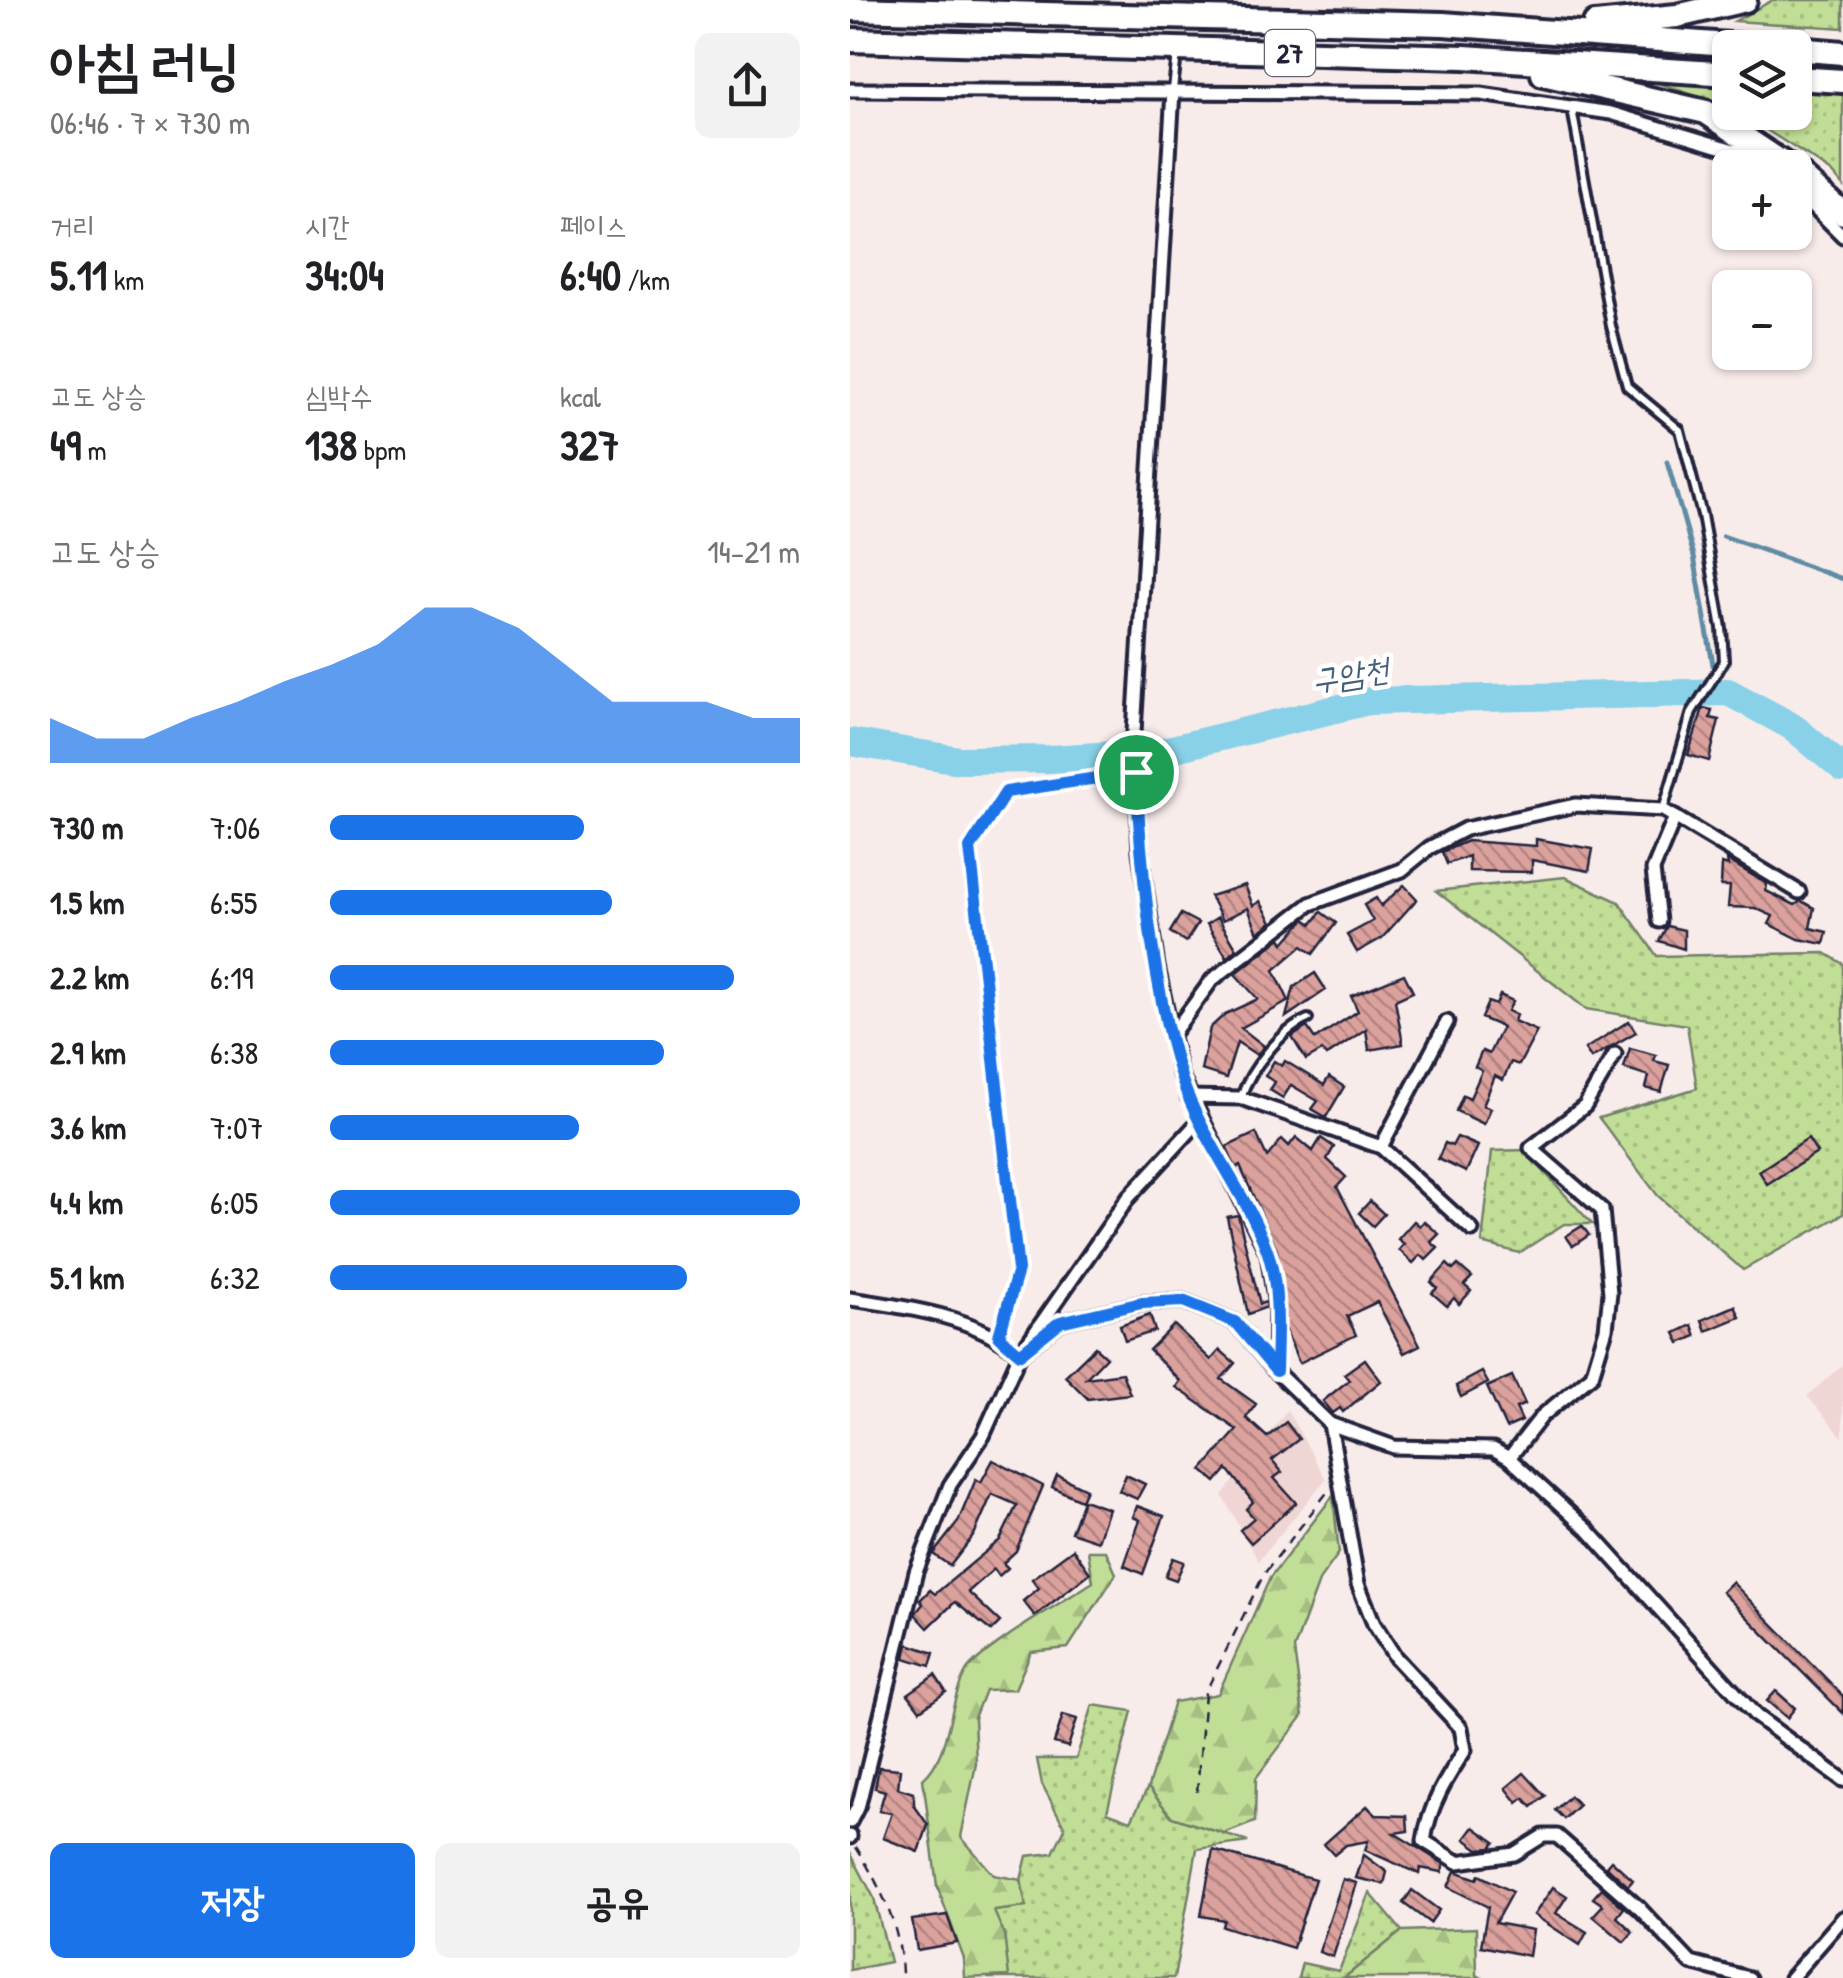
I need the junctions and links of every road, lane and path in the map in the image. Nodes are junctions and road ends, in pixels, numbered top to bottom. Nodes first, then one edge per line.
1 (1744, 0) edge
2 (1179, 8) edge
3 (850, 9) edge
4 (1444, 24) junction
5 (850, 40) edge
6 (1712, 44) edge
7 (1812, 50) edge
8 (1177, 51) junction
9 (1843, 53) edge
10 (1446, 57) junction
11 (1712, 73) edge
12 (1812, 79) edge
13 (1843, 82) edge
14 (850, 90) edge
15 (1172, 92) junction
16 (1572, 108) junction
17 (1737, 150) edge
18 (1764, 150) edge
19 (1812, 186) edge
20 (1812, 205) edge
21 (1843, 213) edge
22 (1843, 236) edge
23 (1136, 772) junction
24 (1669, 813) junction
25 (1799, 892) dead end
26 (1659, 921) dead end
27 (1308, 1019) dead end
28 (1447, 1022) dead end
29 (1172, 1034) junction
30 (1614, 1054) dead end
31 (1188, 1097) junction
32 (1241, 1098) junction
33 (1201, 1120) junction
34 (1381, 1147) junction
35 (1472, 1230) dead end
36 (850, 1299) edge
37 (999, 1336) junction
38 (1020, 1354) junction
39 (1276, 1371) junction
40 (1330, 1424) junction
41 (1508, 1458) junction
42 (1338, 1477) junction
43 (1843, 1780) edge
44 (1197, 1792) dead end
45 (850, 1822) edge
46 (850, 1837) edge
47 (1843, 1918) edge
48 (902, 1978) edge
49 (1749, 1978) edge
50 (1791, 1978) edge

1 - 4 highway
2 - 3 highway, 27
2 - 4 highway, 27
4 - 6 highway, 27
5 - 8 highway, 27
7 - 9 highway
8 - 10 highway, 27
8 - 15 lane
10 - 11 highway, 27
10 - 18 highway
12 - 13 highway
14 - 15 street
15 - 16 street
15 - 23 street
16 - 17 street
16 - 24 lane
19 - 21 highway
20 - 22 street
23 - 29 street
23 - 37 path
24 - 25 street
24 - 26 street
24 - 29 street
27 - 32 lane
28 - 34 street
29 - 31 street
30 - 41 street
31 - 32 street
31 - 33 street
32 - 34 street
33 - 38 street
33 - 39 street
34 - 35 street
36 - 37 street
37 - 38 street
38 - 39 street
38 - 45 street
39 - 40 street
40 - 41 street
40 - 42 street
41 - 43 street
42 - 44 path
42 - 49 street
46 - 48 path
47 - 50 street

